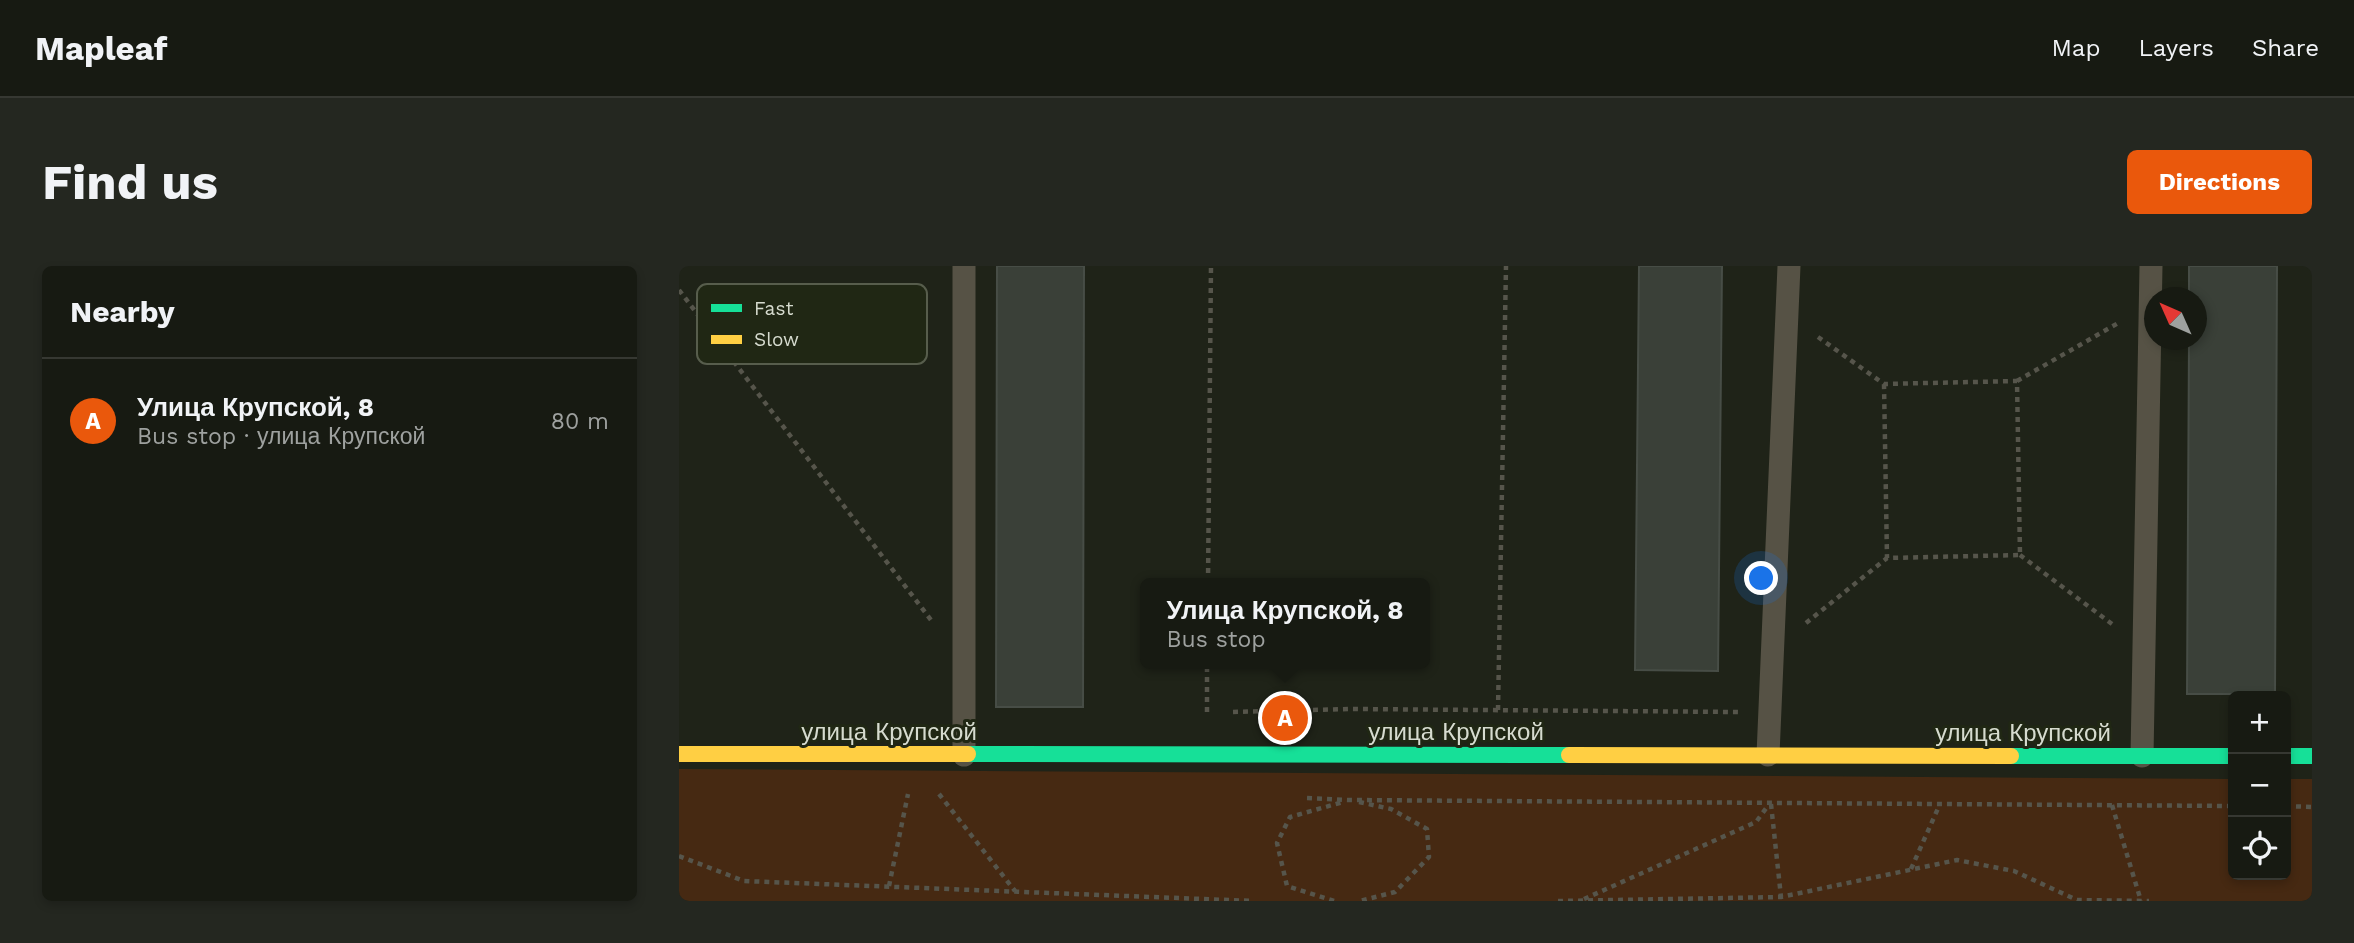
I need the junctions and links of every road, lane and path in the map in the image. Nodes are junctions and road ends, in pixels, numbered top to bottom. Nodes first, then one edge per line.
1 (964, 266) edge
2 (1211, 266) edge
3 (1506, 266) edge
4 (1789, 266) edge
5 (2151, 266) edge
6 (2150, 287) edge
7 (679, 289) edge
8 (2144, 308) edge
9 (697, 313) edge
10 (1787, 315) junction
11 (2149, 350) edge
12 (736, 364) edge
13 (2017, 381) junction
14 (1884, 384) junction
15 (2020, 555) junction
16 (1887, 558) junction
17 (1208, 578) edge
18 (2144, 648) junction
19 (1773, 649) junction
20 (964, 663) junction
21 (1207, 669) edge
22 (1498, 710) dead end
23 (1207, 712) dead end
24 (679, 754) edge
25 (964, 755) junction
26 (1768, 755) junction
27 (2142, 756) junction
28 (2228, 756) edge
29 (2291, 756) edge
30 (2312, 756) edge
31 (895, 793) dead end
32 (909, 793) junction
33 (919, 793) dead end
34 (929, 793) dead end
35 (939, 793) junction
36 (952, 793) dead end
37 (1294, 797) dead end
38 (1349, 800) junction
39 (1770, 803) junction
40 (1940, 804) junction
41 (2112, 805) junction
42 (2228, 806) edge
43 (2291, 806) edge
44 (2312, 807) edge
45 (679, 856) edge
46 (1911, 870) junction
47 (889, 886) junction
48 (1015, 891) junction
49 (1781, 897) junction
50 (1254, 901) edge
51 (1334, 901) edge
52 (1360, 901) edge
53 (1558, 901) edge
54 (1581, 901) edge
55 (2141, 901) edge
56 (2149, 901) edge

1 - 20 lane
2 - 17 path
3 - 22 path
4 - 10 lane
5 - 6 lane
7 - 9 path
8 - 13 path
10 - 14 path
10 - 19 lane
11 - 18 lane
12 - 20 path
13 - 14 path
13 - 15 path
14 - 16 path
15 - 16 path
15 - 18 path
16 - 19 path
18 - 27 lane
19 - 26 lane
20 - 25 lane
21 - 23 path
24 - 25 street, улица Крупской
25 - 26 street, улица Крупской
26 - 27 street, улица Крупской
27 - 28 street, улица Крупской
29 - 30 street
31 - 32 path
32 - 33 path
32 - 47 path
34 - 35 path
35 - 36 path
35 - 48 path
37 - 38 path
38 - 39 path
38 - 51 path
38 - 52 path
39 - 40 path
39 - 49 path
39 - 54 path
40 - 41 path
40 - 46 path
41 - 42 path
41 - 55 path
43 - 44 path
45 - 47 path
46 - 49 path
46 - 55 path
47 - 48 path
48 - 50 path
49 - 54 path
53 - 54 path
55 - 56 path

